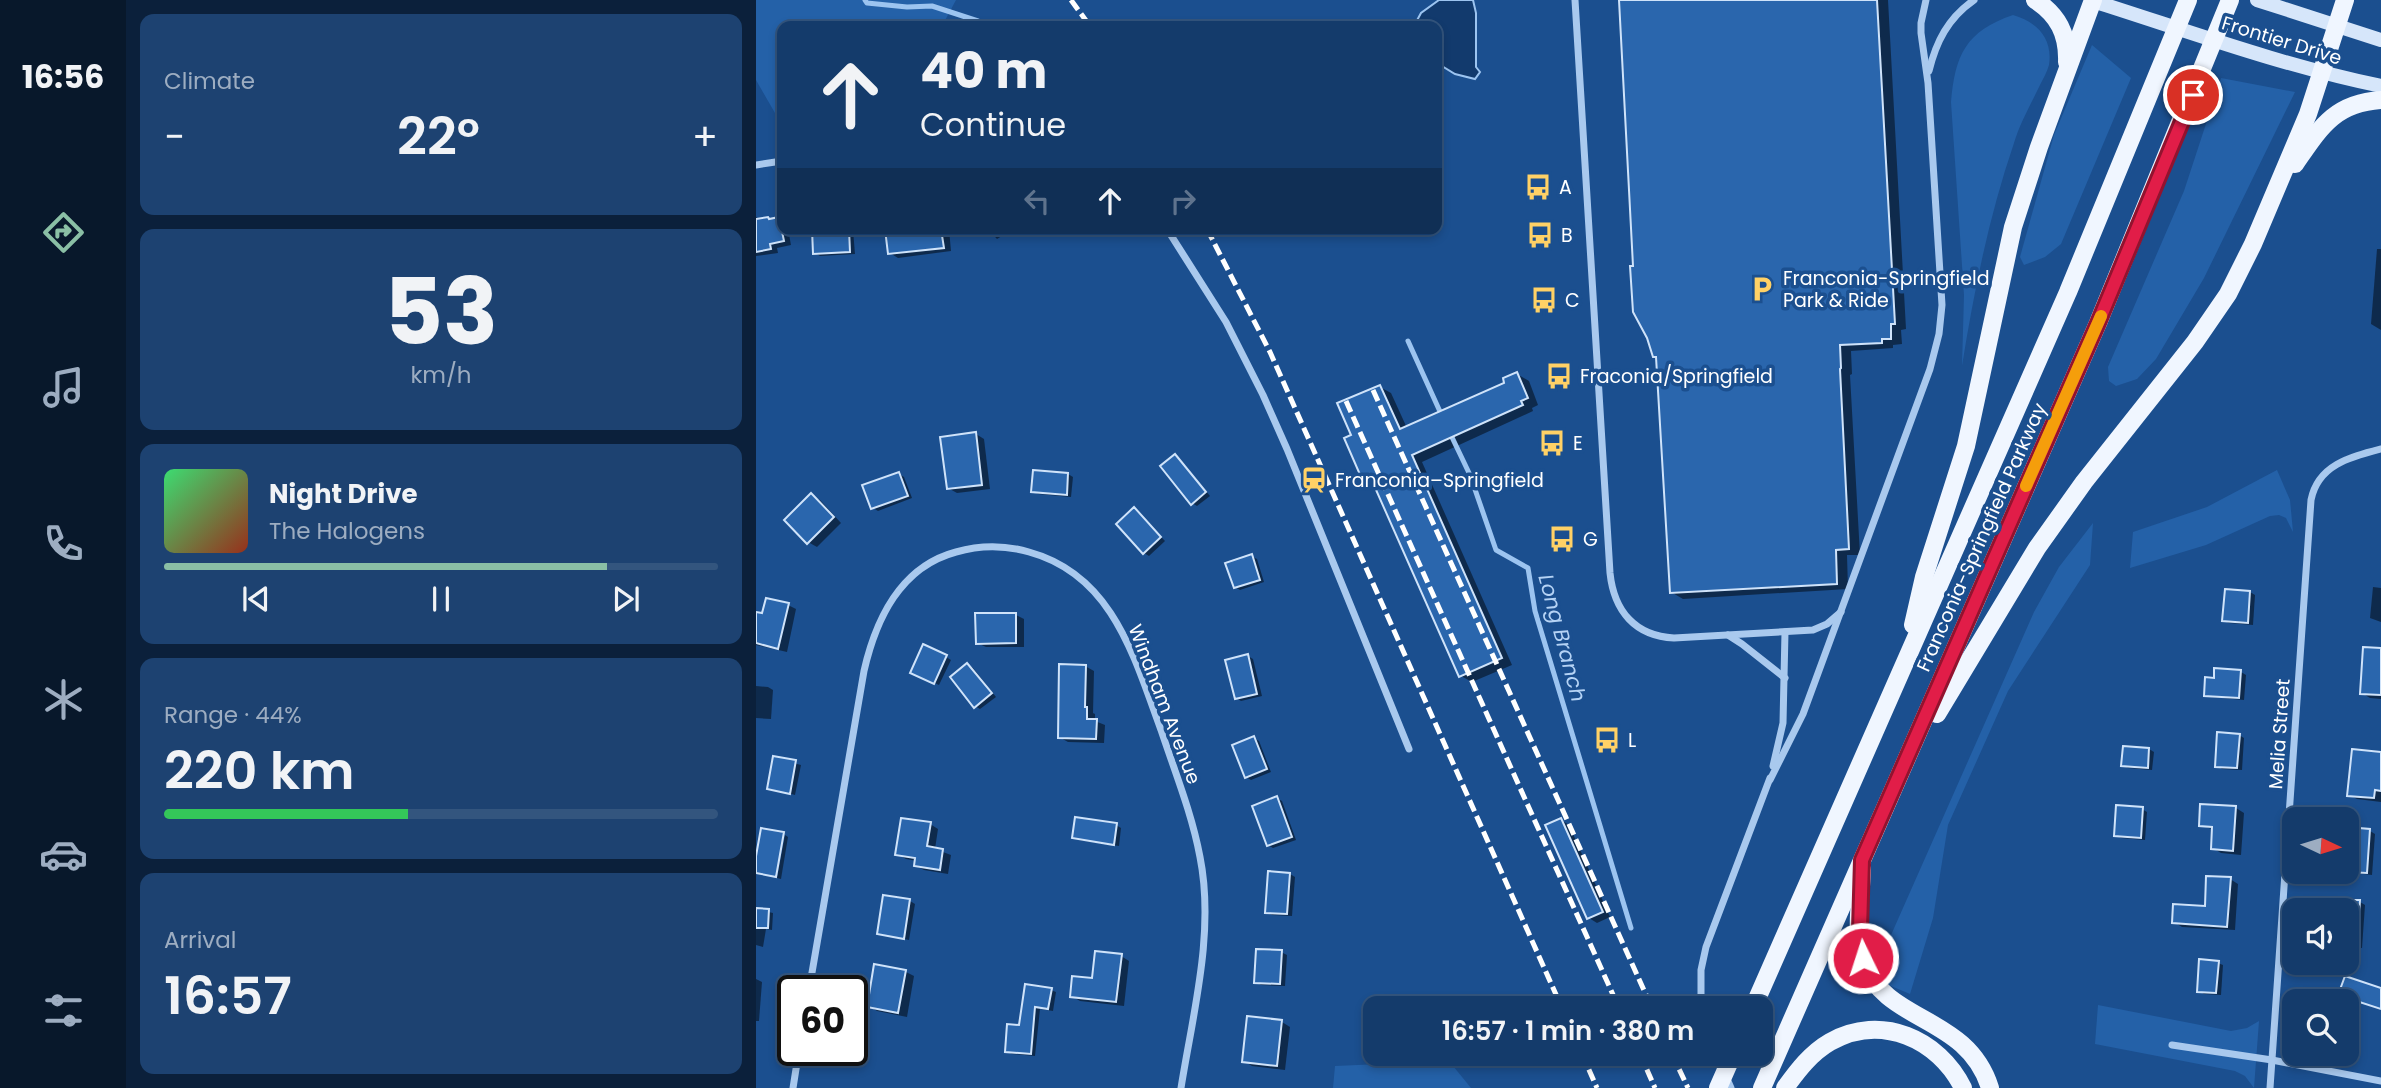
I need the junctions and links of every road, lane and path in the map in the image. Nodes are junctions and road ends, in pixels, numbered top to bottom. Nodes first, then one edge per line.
1 (1575, 0) edge
2 (1926, 0) edge
3 (1974, 0) edge
4 (2035, 0) edge
5 (2092, 0) edge
6 (2188, 0) edge
7 (2231, 0) edge
8 (2257, 0) edge
9 (2345, 0) edge
10 (2337, 26) junction
11 (2381, 40) edge
12 (2067, 68) junction
13 (2322, 72) junction
14 (1928, 83) junction
15 (2381, 86) edge
16 (2381, 100) edge
17 (777, 162) edge
18 (756, 165) edge
19 (2276, 192) junction
20 (1171, 235) edge
21 (2381, 449) edge
22 (1841, 612) junction
23 (1785, 632) junction
24 (1727, 635) junction
25 (1903, 669) junction
26 (1785, 678) junction
27 (1409, 749) dead end
28 (1770, 780) junction
29 (1893, 790) junction
30 (1862, 860) junction
31 (812, 975) edge
32 (1701, 996) edge
33 (1758, 996) edge
34 (2172, 1045) dead end
35 (2272, 1060) junction
36 (796, 1066) edge
37 (1721, 1066) edge
38 (1728, 1066) edge
39 (2381, 1080) edge
40 (1765, 1081) edge
41 (793, 1088) edge
42 (1181, 1088) edge
43 (1718, 1088) edge
44 (1731, 1088) edge
45 (1785, 1088) edge
46 (1963, 1088) edge
47 (1990, 1088) edge
48 (2270, 1088) edge

1 - 24 street
2 - 14 street
3 - 14 street
4 - 12 main road
5 - 12 main road
5 - 13 main road, Frontier Drive
6 - 25 main road, Franconia-Springfield Parkway
7 - 29 main road, Franconia-Springfield Parkway
8 - 10 main road, Frontier Drive
9 - 10 main road
10 - 11 main road, Frontier Drive
10 - 13 main road
12 - 25 main road
13 - 15 main road, Frontier Drive
13 - 19 main road
14 - 22 street
16 - 19 main road
17 - 18 street
19 - 29 main road
20 - 27 street
21 - 35 street, Melia Street
22 - 23 street
22 - 28 street
23 - 24 street
23 - 26 street
24 - 26 street
25 - 33 main road, Franconia-Springfield Parkway
26 - 28 street
28 - 32 street
29 - 30 main road, Franconia-Springfield Parkway
30 - 40 main road, Franconia-Springfield Parkway
30 - 47 main road
31 - 42 street, Windham Avenue
34 - 35 street
35 - 39 street
35 - 48 street, Melia Street
36 - 41 street
37 - 44 street
38 - 43 main road
45 - 46 main road

